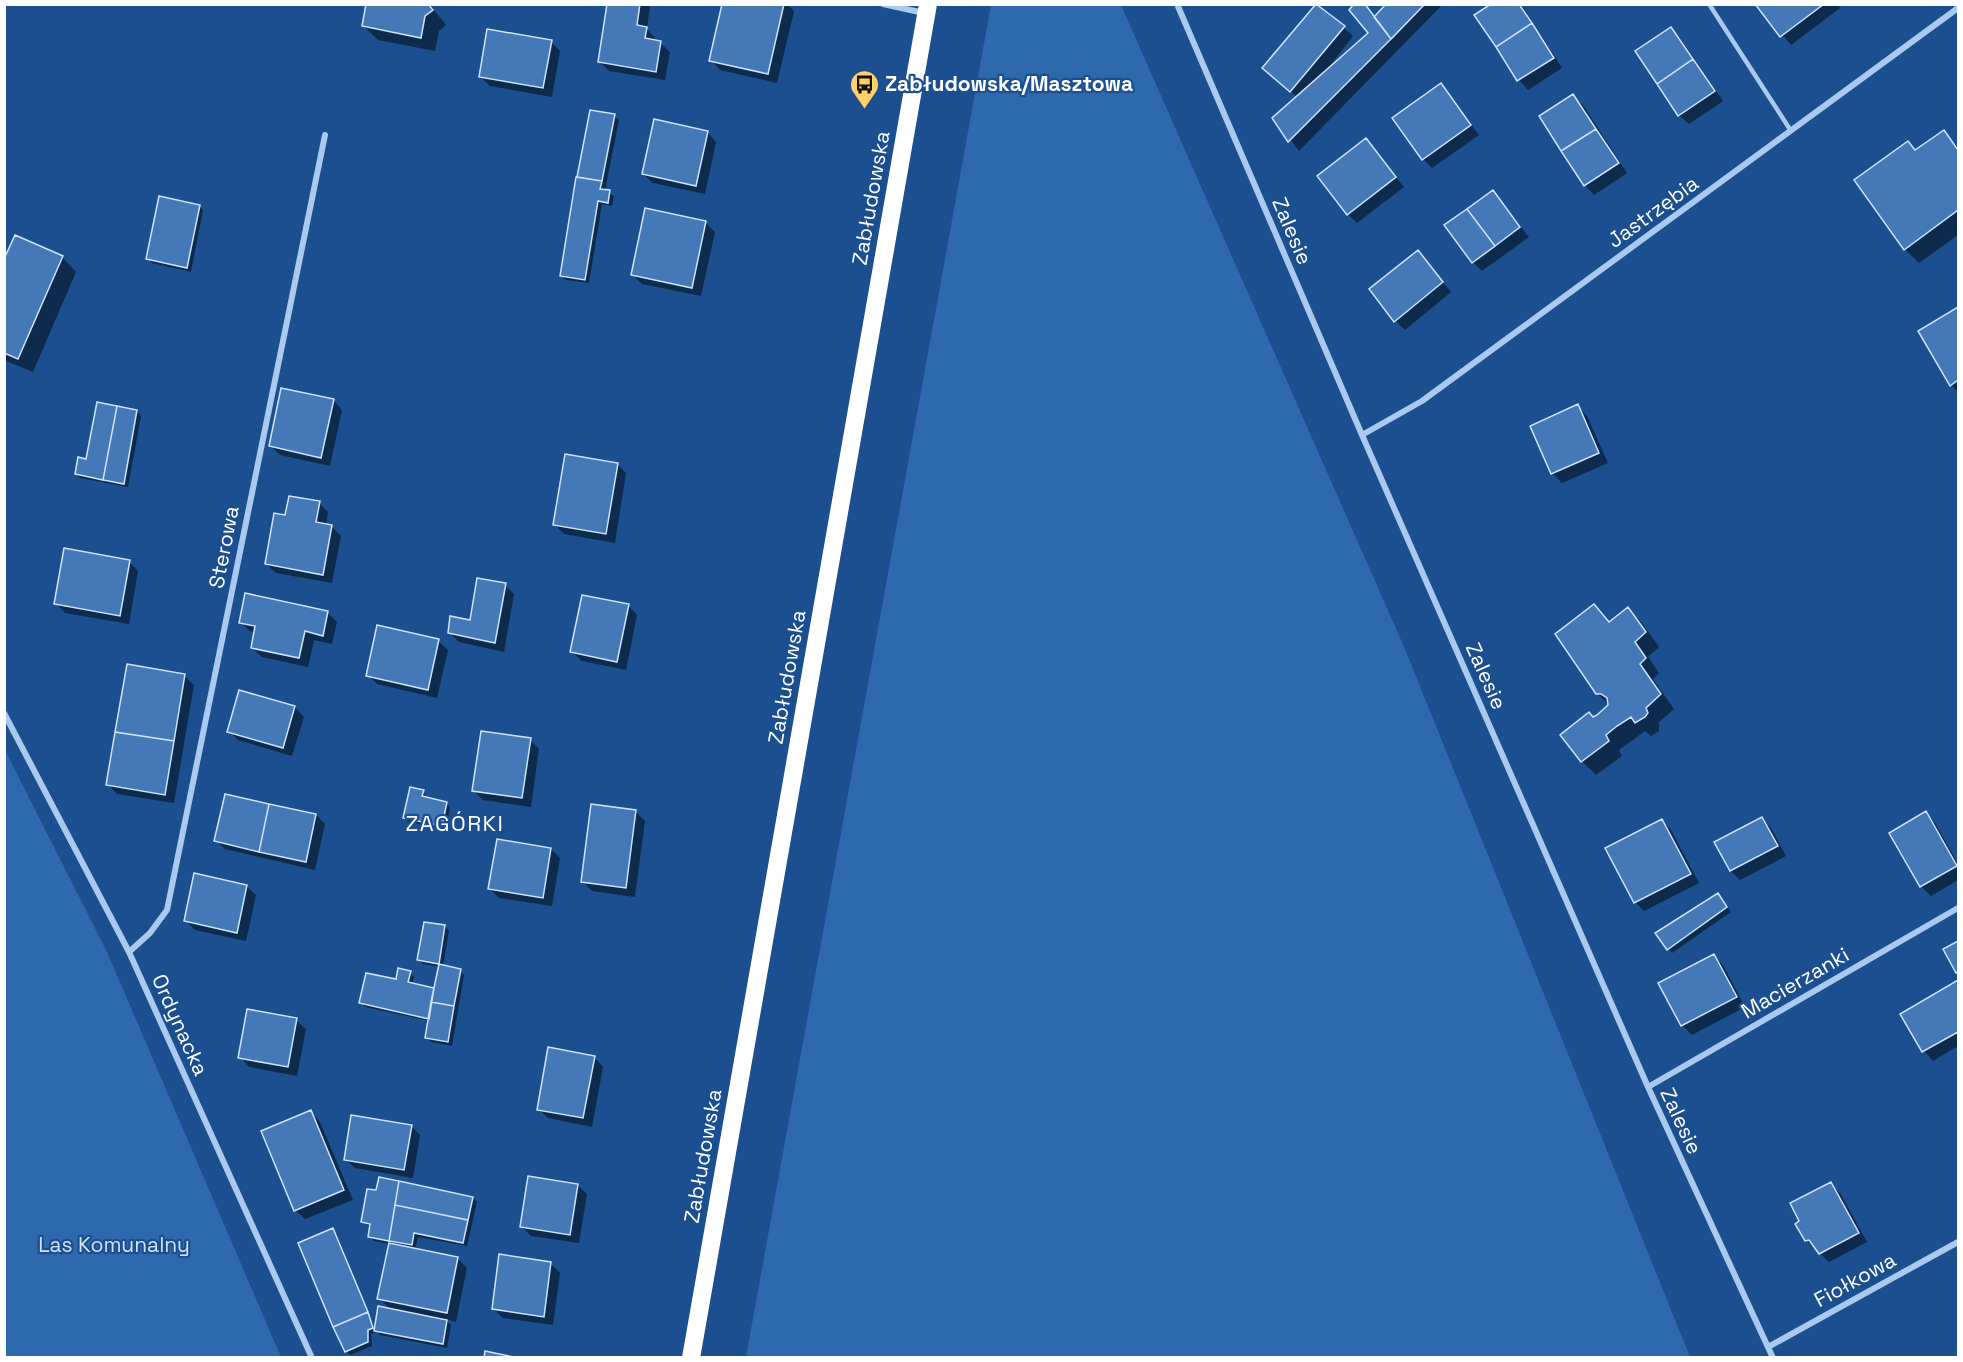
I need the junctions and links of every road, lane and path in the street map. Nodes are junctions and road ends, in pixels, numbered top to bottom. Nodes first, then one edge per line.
1 (883, 4) edge
2 (1177, 4) edge
3 (1709, 4) edge
4 (1959, 8) edge
5 (927, 9) edge
6 (1791, 131) junction
7 (325, 135) dead end
8 (1362, 435) junction
9 (4, 713) edge
10 (1959, 908) edge
11 (129, 952) junction
12 (1648, 1087) junction
13 (1959, 1242) edge
14 (1768, 1347) junction
15 (312, 1358) edge
16 (691, 1358) edge
17 (1773, 1358) edge

1 - 5 street
2 - 8 street, Zalesie
3 - 6 lane
4 - 6 street, Jastrzębia
5 - 16 highway, Zabłudowska
6 - 8 street, Jastrzębia
7 - 11 street, Sterowa
8 - 12 street, Zalesie
9 - 11 street, Ordynacka
10 - 12 street, Macierzanki
11 - 15 street, Ordynacka
12 - 14 street, Zalesie
13 - 14 street, Fiołkowa
14 - 17 street, Zalesie

